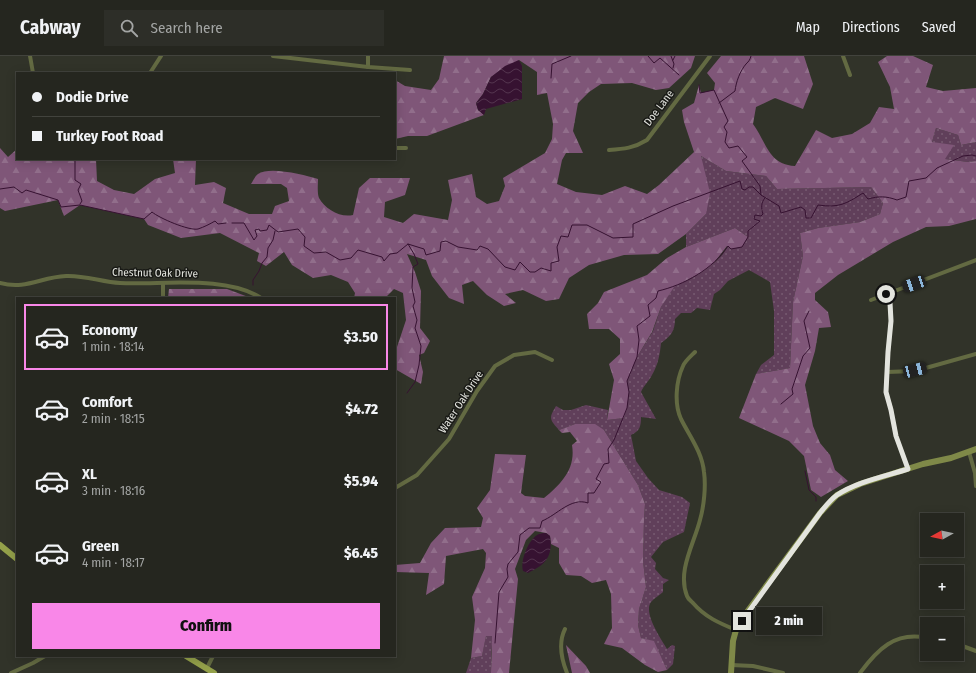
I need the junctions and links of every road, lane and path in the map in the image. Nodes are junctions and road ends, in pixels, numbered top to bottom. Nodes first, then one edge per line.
1 (30, 56) edge
2 (161, 56) edge
3 (273, 56) edge
4 (368, 56) edge
5 (710, 56) edge
6 (843, 56) edge
7 (291, 57) edge
8 (368, 67) junction
9 (410, 70) dead end
10 (34, 72) edge
11 (151, 72) edge
12 (850, 75) dead end
13 (396, 148) edge
14 (406, 148) dead end
15 (610, 150) dead end
16 (976, 260) edge
17 (0, 283) edge
18 (163, 283) junction
19 (886, 294) junction
20 (163, 297) edge
21 (259, 297) edge
22 (871, 300) dead end
23 (695, 352) dead end
24 (976, 354) edge
25 (552, 360) dead end
26 (887, 372) junction
27 (976, 449) edge
28 (969, 452) junction
29 (908, 469) junction
30 (976, 486) edge
31 (396, 487) edge
32 (0, 545) edge
33 (16, 558) edge
34 (565, 629) dead end
35 (736, 630) junction
36 (920, 638) edge
37 (964, 647) edge
38 (976, 651) edge
39 (43, 657) edge
40 (188, 657) edge
41 (212, 657) edge
42 (731, 665) junction
43 (206, 668) junction
44 (11, 673) edge
45 (214, 673) edge
46 (567, 673) edge
47 (731, 673) edge
48 (784, 673) edge
49 (860, 673) edge

1 - 10 street
2 - 11 street
3 - 7 street
4 - 8 street
5 - 15 street, Doe Lane
6 - 12 street
7 - 8 street
8 - 9 street
13 - 14 street
16 - 19 street
17 - 18 street, Chestnut Oak Drive
18 - 20 street
18 - 21 street, Chestnut Oak Drive
19 - 22 street
19 - 26 street
23 - 35 street
24 - 26 street
25 - 31 street, Water Oak Drive
26 - 29 street
27 - 28 street
28 - 29 street
28 - 30 street
29 - 35 street
32 - 33 main road
34 - 46 street
35 - 42 street
36 - 49 street
37 - 38 street
39 - 44 street
40 - 43 main road
41 - 43 street
42 - 47 street
42 - 48 street
43 - 45 main road

